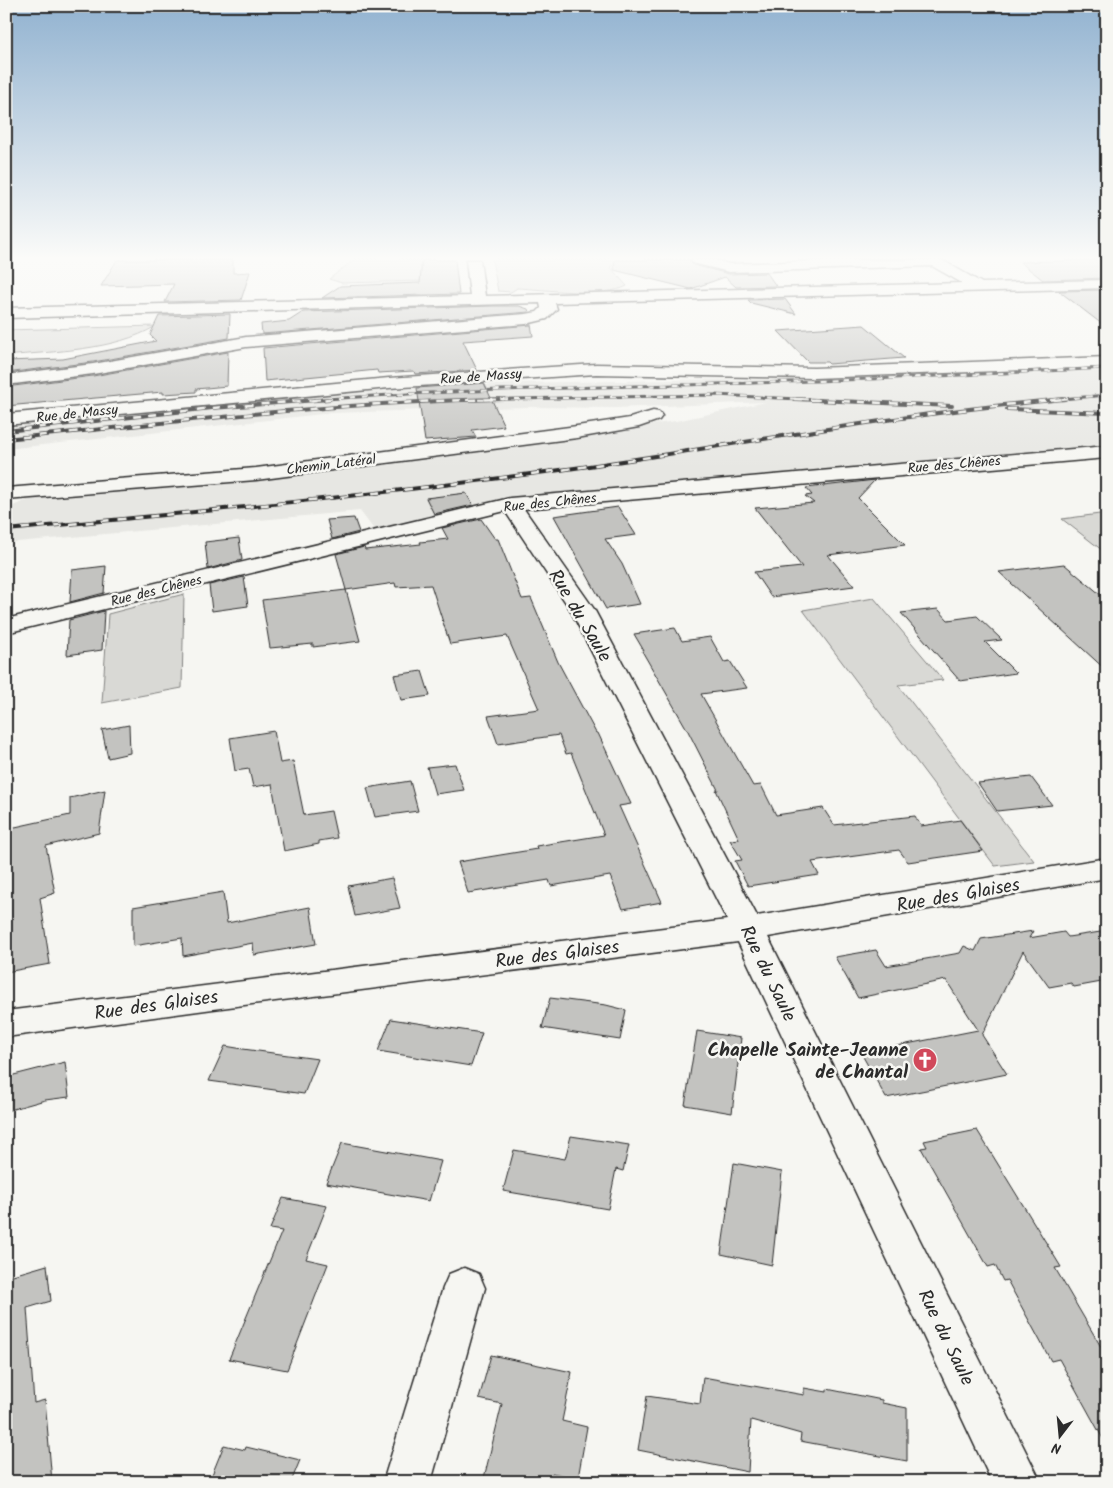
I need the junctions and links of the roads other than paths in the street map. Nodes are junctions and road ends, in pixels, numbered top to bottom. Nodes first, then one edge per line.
1 (399, 329) edge
2 (1107, 362) edge
3 (6, 380) edge
4 (653, 416) dead end
5 (6, 420) edge
6 (1107, 452) edge
7 (6, 494) edge
8 (510, 504) junction
9 (6, 626) edge
10 (1107, 868) edge
11 (748, 929) junction
12 (6, 1024) edge
13 (464, 1288) dead end
14 (406, 1482) edge
15 (1017, 1482) edge

1 - 3 street
2 - 5 street, Rue de Massy
4 - 7 street, Chemin Latéral
6 - 8 street, Rue des Chênes
8 - 9 street, Rue des Chênes
8 - 11 street, Rue du Saule
10 - 11 street, Rue des Glaises
11 - 12 street, Rue des Glaises
11 - 15 street, Rue du Saule
13 - 14 street

